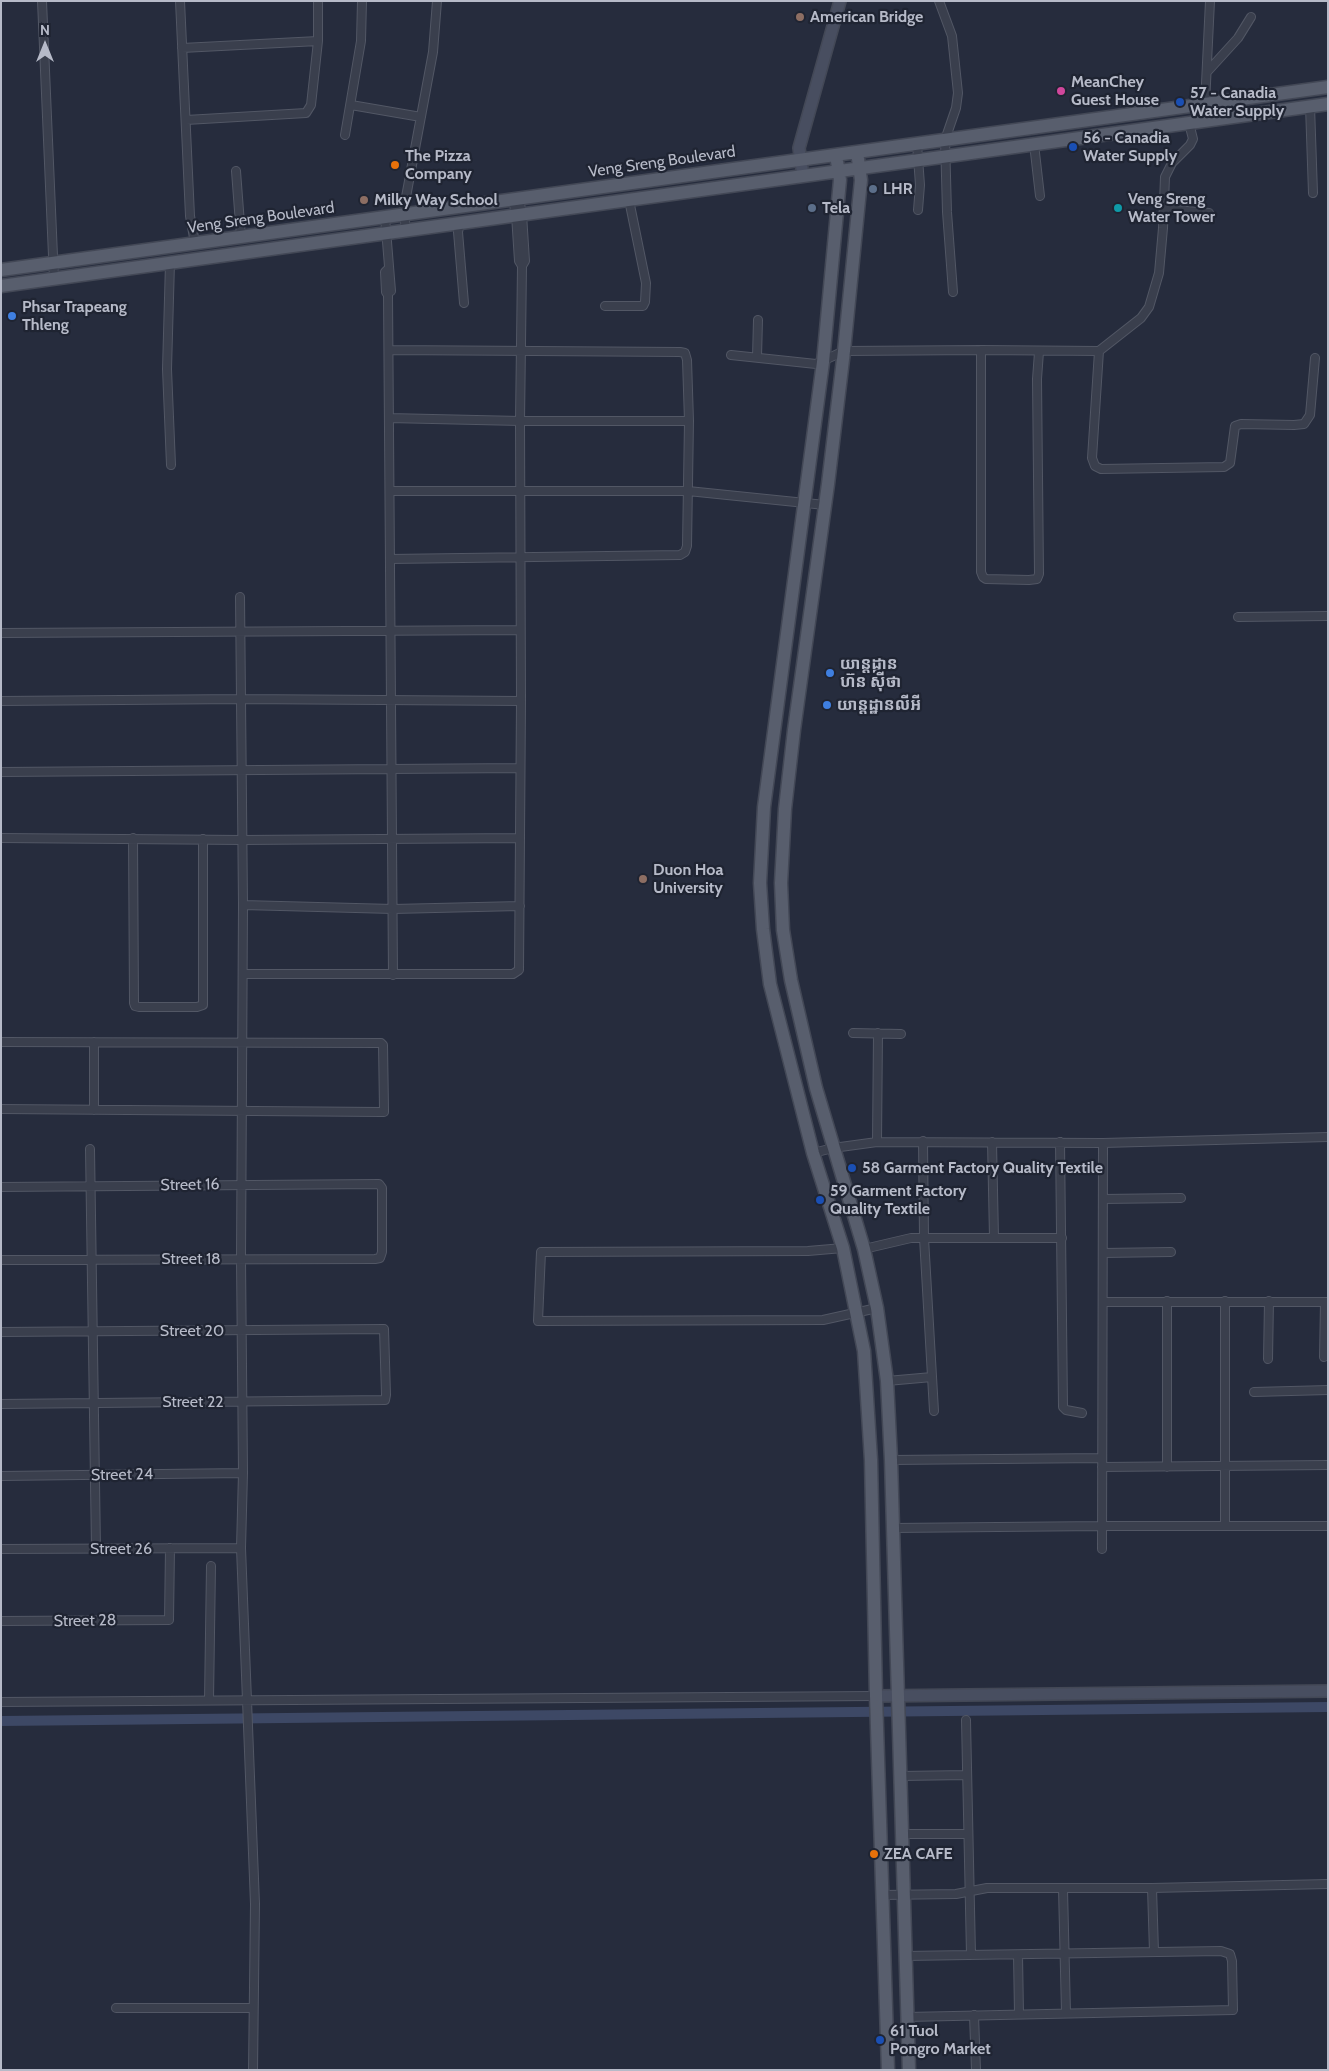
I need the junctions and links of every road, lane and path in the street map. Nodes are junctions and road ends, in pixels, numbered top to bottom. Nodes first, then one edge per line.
1 (42, 1) edge
2 (180, 1) edge
3 (318, 1) edge
4 (362, 1) edge
5 (437, 1) edge
6 (840, 1) edge
7 (939, 1) edge
8 (1210, 1) edge
9 (1251, 17) dead end
10 (318, 41) junction
11 (182, 48) junction
12 (1207, 72) junction
13 (1328, 87) edge
14 (1206, 104) junction
15 (1328, 104) edge
16 (351, 105) junction
17 (1310, 106) junction
18 (421, 117) junction
19 (186, 120) junction
20 (1190, 123) junction
21 (345, 135) dead end
22 (945, 140) junction
23 (917, 144) junction
24 (1034, 144) junction
25 (857, 152) junction
26 (836, 155) junction
27 (945, 156) junction
28 (800, 160) junction
29 (919, 160) junction
30 (859, 168) junction
31 (236, 171) dead end
32 (839, 171) junction
33 (803, 176) junction
34 (1313, 193) dead end
35 (1040, 196) dead end
36 (516, 199) junction
37 (629, 200) junction
38 (1164, 209) junction
39 (918, 210) dead end
40 (1209, 213) dead end
41 (404, 214) junction
42 (519, 215) junction
43 (385, 217) junction
44 (460, 223) junction
45 (406, 230) junction
46 (387, 233) junction
47 (241, 237) junction
48 (195, 243) junction
49 (54, 263) junction
50 (170, 263) junction
51 (1, 270) edge
52 (54, 279) junction
53 (1, 286) edge
54 (953, 292) dead end
55 (464, 303) dead end
56 (605, 306) dead end
57 (758, 320) dead end
58 (389, 350) junction
59 (981, 350) junction
60 (522, 351) junction
61 (844, 351) junction
62 (1099, 351) junction
63 (1039, 352) junction
64 (731, 356) dead end
65 (757, 357) junction
66 (1315, 358) dead end
67 (823, 362) junction
68 (389, 418) junction
69 (520, 421) junction
70 (689, 421) junction
71 (171, 465) dead end
72 (520, 490) junction
73 (390, 491) junction
74 (688, 491) junction
75 (805, 502) junction
76 (825, 505) junction
77 (521, 558) junction
78 (390, 559) junction
79 (240, 597) dead end
80 (1328, 616) edge
81 (1238, 617) dead end
82 (520, 630) junction
83 (391, 631) junction
84 (240, 632) junction
85 (1, 633) edge
86 (241, 699) junction
87 (1, 701) edge
88 (391, 701) junction
89 (521, 701) junction
90 (520, 768) junction
91 (241, 770) junction
92 (392, 770) junction
93 (1, 772) edge
94 (762, 833) junction
95 (783, 835) junction
96 (1, 838) edge
97 (133, 838) junction
98 (392, 838) junction
99 (520, 838) junction
100 (203, 839) junction
101 (242, 840) junction
102 (243, 905) junction
103 (520, 906) junction
104 (392, 909) junction
105 (762, 929) junction
106 (784, 930) junction
107 (243, 974) junction
108 (393, 975) junction
109 (853, 1033) dead end
110 (878, 1033) junction
111 (901, 1034) dead end
112 (1, 1042) edge
113 (94, 1042) junction
114 (243, 1044) junction
115 (1, 1109) edge
116 (94, 1110) junction
117 (243, 1112) junction
118 (1328, 1137) edge
119 (923, 1141) junction
120 (877, 1142) junction
121 (992, 1142) junction
122 (1060, 1142) junction
123 (1103, 1143) junction
124 (833, 1148) junction
125 (90, 1149) dead end
126 (813, 1153) junction
127 (241, 1185) junction
128 (91, 1186) junction
129 (1, 1187) edge
130 (1181, 1198) dead end
131 (1104, 1199) junction
132 (924, 1238) junction
133 (994, 1238) junction
134 (1062, 1238) junction
135 (843, 1248) junction
136 (864, 1249) junction
137 (1171, 1252) dead end
138 (1103, 1253) junction
139 (380, 1258) joint
140 (241, 1259) junction
141 (1, 1260) edge
142 (92, 1260) junction
143 (1167, 1301) junction
144 (1226, 1301) junction
145 (1269, 1301) junction
146 (1103, 1302) junction
147 (1326, 1302) edge
148 (877, 1308) junction
149 (856, 1312) junction
150 (242, 1330) junction
151 (93, 1331) junction
152 (1, 1332) edge
153 (1324, 1357) dead end
154 (1268, 1359) dead end
155 (932, 1377) junction
156 (887, 1381) junction
157 (1328, 1390) edge
158 (1254, 1392) dead end
159 (385, 1400) joint
160 (242, 1402) junction
161 (94, 1403) junction
162 (1, 1404) edge
163 (934, 1411) dead end
164 (1082, 1413) dead end
165 (1102, 1458) junction
166 (891, 1460) junction
167 (1328, 1465) edge
168 (1225, 1466) junction
169 (1102, 1467) junction
170 (1167, 1467) junction
171 (243, 1473) junction
172 (95, 1475) junction
173 (1, 1476) edge
174 (1102, 1526) junction
175 (1225, 1526) junction
176 (1328, 1526) edge
177 (893, 1528) junction
178 (170, 1548) junction
179 (241, 1548) junction
180 (1, 1549) edge
181 (96, 1549) junction
182 (1102, 1549) dead end
183 (211, 1566) dead end
184 (1, 1622) edge
185 (1328, 1691) edge
186 (209, 1700) junction
187 (1, 1702) edge
188 (246, 1702) junction
189 (897, 1706) junction
190 (876, 1707) junction
191 (966, 1720) dead end
192 (967, 1775) junction
193 (900, 1776) junction
194 (902, 1834) junction
195 (968, 1834) junction
196 (1328, 1884) edge
197 (1152, 1888) junction
198 (1064, 1889) junction
199 (970, 1892) junction
200 (904, 1893) junction
201 (883, 1895) junction
202 (1154, 1952) junction
203 (1018, 1954) junction
204 (1065, 1954) junction
205 (971, 1955) junction
206 (905, 1956) junction
207 (116, 2008) dead end
208 (253, 2008) junction
209 (1066, 2013) junction
210 (1019, 2014) junction
211 (974, 2015) junction
212 (907, 2017) junction
213 (253, 2070) edge
214 (888, 2070) edge
215 (909, 2070) edge
216 (976, 2070) edge

1 - 49 street
2 - 11 street
3 - 10 street
4 - 16 street
5 - 18 street
6 - 28 street
7 - 22 street
8 - 12 street
9 - 12 street
10 - 11 street
10 - 19 street
11 - 19 street
12 - 14 street
13 - 14 main road, Veng Sreng Boulevard
14 - 22 main road, Veng Sreng Boulevard
15 - 17 main road, Veng Sreng Boulevard
16 - 18 street
16 - 21 street
17 - 20 main road, Veng Sreng Boulevard
17 - 34 street
18 - 41 street
19 - 48 street
20 - 24 main road, Veng Sreng Boulevard
20 - 38 street
22 - 23 main road, Veng Sreng Boulevard
22 - 27 street
23 - 25 main road, Veng Sreng Boulevard
23 - 29 street
24 - 27 main road, Veng Sreng Boulevard
24 - 35 street
25 - 26 main road, Veng Sreng Boulevard
25 - 30 main road
26 - 28 main road, Veng Sreng Boulevard
26 - 32 main road
27 - 29 main road, Veng Sreng Boulevard
27 - 54 street
28 - 33 street
28 - 36 main road, Veng Sreng Boulevard
29 - 30 main road, Veng Sreng Boulevard
29 - 39 street
30 - 32 main road, Veng Sreng Boulevard
30 - 61 main road
31 - 47 street
32 - 33 main road, Veng Sreng Boulevard
32 - 67 main road
33 - 37 main road, Veng Sreng Boulevard
36 - 41 main road, Veng Sreng Boulevard
36 - 42 street
37 - 42 main road, Veng Sreng Boulevard
37 - 56 street
38 - 40 street
38 - 62 street
41 - 43 main road, Veng Sreng Boulevard
41 - 45 street
42 - 44 main road, Veng Sreng Boulevard
42 - 60 street
43 - 46 street
43 - 47 main road, Veng Sreng Boulevard
44 - 45 main road, Veng Sreng Boulevard
44 - 55 street
45 - 46 main road, Veng Sreng Boulevard
46 - 50 main road, Veng Sreng Boulevard
46 - 58 street
47 - 48 main road, Veng Sreng Boulevard
48 - 49 main road, Veng Sreng Boulevard
49 - 51 main road, Veng Sreng Boulevard
49 - 52 street
50 - 52 main road, Veng Sreng Boulevard
50 - 71 street
52 - 53 main road, Veng Sreng Boulevard
57 - 65 street
58 - 60 street
58 - 68 street
59 - 61 street
59 - 63 street
59 - 63 street
60 - 69 street
60 - 70 street
61 - 67 street
61 - 76 main road
62 - 63 street
62 - 66 street
64 - 65 street
65 - 67 street
67 - 75 main road
68 - 69 street
68 - 73 street
69 - 70 street
69 - 72 street
70 - 74 street
72 - 73 street
72 - 74 street
72 - 77 street
73 - 78 street
74 - 75 street
74 - 77 street
75 - 76 street
75 - 94 main road
76 - 95 main road
77 - 78 street
77 - 82 street
78 - 83 street
79 - 84 street
80 - 81 street
82 - 83 street
82 - 89 street
83 - 84 street
83 - 88 street
84 - 85 street
84 - 86 street
86 - 87 street
86 - 88 street
86 - 91 street
88 - 89 street
88 - 92 street
89 - 90 street
90 - 92 street
90 - 99 street
91 - 92 street
91 - 93 street
91 - 101 street
92 - 98 street
94 - 95 main road
94 - 105 main road
95 - 106 main road
96 - 97 street
97 - 100 street
97 - 100 street
98 - 99 street
98 - 101 street
98 - 104 street
99 - 103 street
100 - 101 street
101 - 102 street
102 - 104 street
102 - 107 street
103 - 104 street
103 - 108 street
104 - 108 street
105 - 106 main road
105 - 126 main road
106 - 124 main road
107 - 108 street
107 - 114 street
109 - 110 street
110 - 111 street
110 - 120 street
112 - 113 street
113 - 114 street
113 - 116 street
114 - 117 street
114 - 117 street
115 - 116 street
116 - 117 street
117 - 127 street
118 - 123 street
119 - 120 street
119 - 121 street
119 - 132 street
120 - 124 street
121 - 122 street
121 - 133 street
122 - 123 street
122 - 134 street
123 - 131 street
124 - 126 street
124 - 136 main road
125 - 128 street
126 - 135 main road
127 - 128 street, Street 16
127 - 139 street, Street 16
127 - 140 street
128 - 129 street, Street 16
128 - 142 street
130 - 131 street
131 - 138 street
132 - 133 street
132 - 136 street
132 - 155 street
133 - 134 street
134 - 164 street
135 - 149 main road
135 - 149 street
136 - 148 main road
137 - 138 street
138 - 146 street
139 - 140 street, Street 18
140 - 142 street, Street 18
140 - 150 street
141 - 142 street, Street 18
142 - 151 street
143 - 144 street
143 - 146 street
143 - 170 street
144 - 145 street
144 - 168 street
145 - 147 street
145 - 154 street
146 - 165 street
147 - 153 street
148 - 149 street
148 - 156 main road
149 - 190 main road
150 - 151 street, Street 20
150 - 159 street, Street 20
150 - 160 street
151 - 152 street, Street 20
151 - 161 street
155 - 156 street
155 - 163 street
156 - 166 main road
157 - 158 street
159 - 160 street, Street 22
160 - 161 street, Street 22
160 - 171 street
161 - 162 street, Street 22
161 - 172 street
165 - 166 street
165 - 169 street
166 - 177 main road
167 - 168 street
168 - 170 street
168 - 175 street
169 - 170 street
169 - 174 street
171 - 172 street, Street 24
171 - 179 street
172 - 173 street, Street 24
172 - 181 street
174 - 175 street
174 - 177 street
174 - 182 street
175 - 176 street
177 - 189 main road
178 - 179 street, Street 26
178 - 181 street, Street 26
178 - 184 street, Street 28
179 - 188 street
180 - 181 street, Street 26
183 - 186 street
185 - 189 street
186 - 187 street
186 - 188 street
188 - 190 street
188 - 208 street
189 - 190 street
189 - 193 main road
190 - 201 main road
191 - 192 street
192 - 193 street
192 - 195 street
193 - 194 main road
194 - 195 street
194 - 200 main road
195 - 199 street
196 - 197 street
197 - 198 street
197 - 202 street
198 - 199 street
198 - 204 street
199 - 200 street
199 - 205 street
200 - 201 street
200 - 206 main road
201 - 214 main road
202 - 204 street
202 - 209 street
203 - 204 street
203 - 205 street
203 - 210 street
204 - 209 street
205 - 206 street
206 - 212 main road
207 - 208 street
208 - 213 street
209 - 210 street
210 - 211 street
211 - 212 street
211 - 216 street
212 - 215 main road

